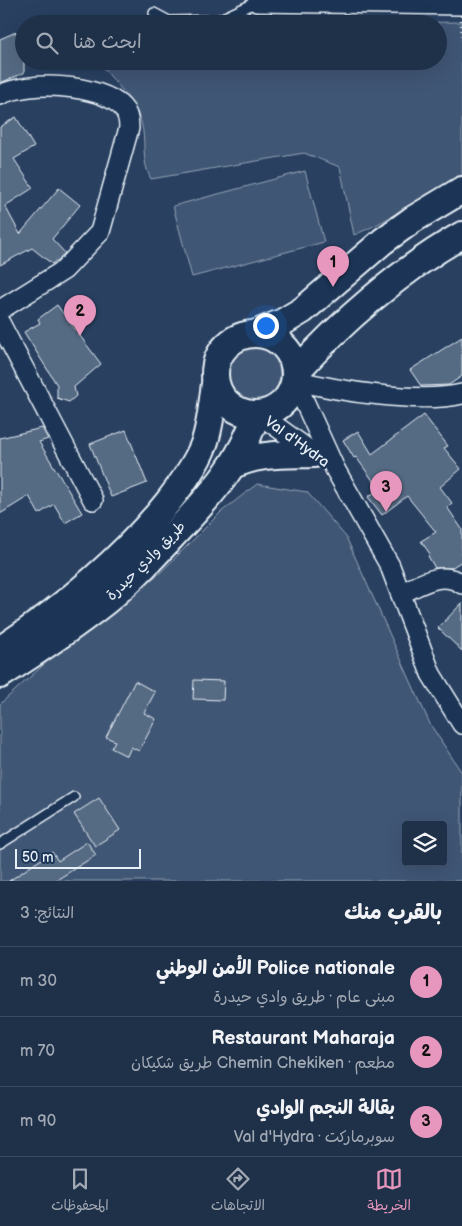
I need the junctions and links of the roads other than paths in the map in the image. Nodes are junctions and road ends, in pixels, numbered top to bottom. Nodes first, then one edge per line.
1 (257, 2) joint
2 (462, 5) edge
3 (154, 13) dead end
4 (158, 15) edge
5 (229, 15) edge
6 (0, 95) edge
7 (462, 190) edge
8 (462, 235) edge
9 (0, 310) edge
10 (0, 323) edge
11 (254, 334) junction
12 (295, 378) junction
13 (215, 384) junction
14 (462, 394) edge
15 (257, 414) junction
16 (324, 462) junction
17 (235, 464) junction
18 (93, 500) dead end
19 (462, 584) edge
20 (402, 594) junction
21 (0, 650) edge
22 (0, 675) edge
23 (462, 724) edge
24 (74, 797) dead end
25 (0, 844) edge

1 - 2 street
1 - 5 lane
3 - 4 lane
6 - 9 street
7 - 11 main road
8 - 12 main road
10 - 18 street
11 - 12 main road
11 - 13 main road
12 - 14 street
12 - 15 main road
12 - 16 street
13 - 15 main road
13 - 21 main road, طريق وادي حيدرة
15 - 16 street, Val d'Hydra
15 - 17 main road, طريق وادي حيدرة
16 - 17 main road
16 - 20 street
17 - 22 main road, طريق وادي حيدرة
19 - 20 street
20 - 23 street
24 - 25 lane

